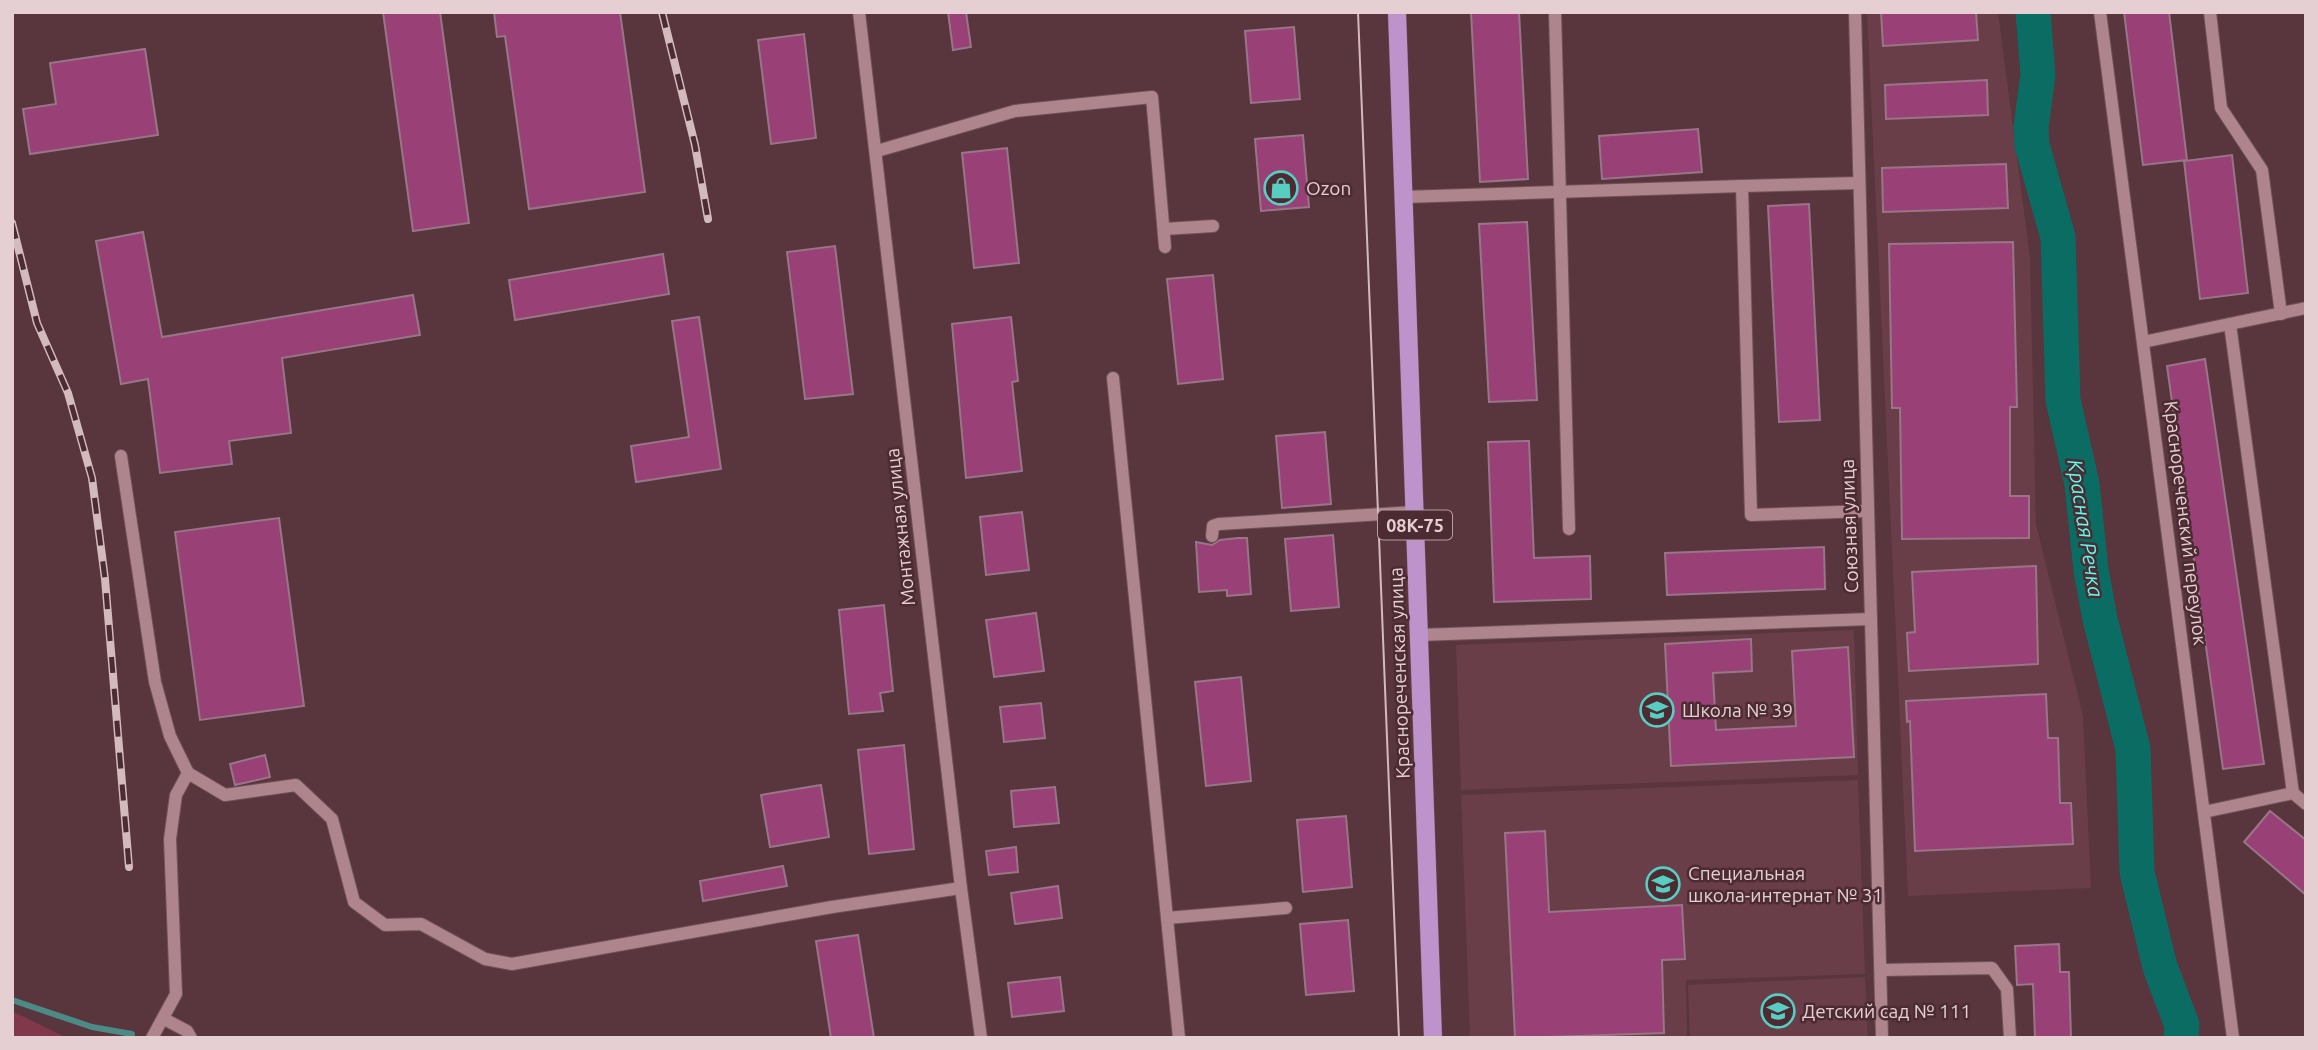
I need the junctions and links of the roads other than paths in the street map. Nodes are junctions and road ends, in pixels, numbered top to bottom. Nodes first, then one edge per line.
1 (859, 12) edge
2 (1397, 12) edge
3 (1555, 12) edge
4 (1855, 12) edge
5 (2100, 12) edge
6 (2210, 12) edge
7 (877, 151) junction
8 (1859, 183) junction
9 (1742, 186) junction
10 (1560, 192) junction
11 (1404, 197) junction
12 (1213, 226) dead end
13 (1164, 229) junction
14 (1165, 247) dead end
15 (2306, 308) edge
16 (2281, 314) junction
17 (2231, 324) junction
18 (2143, 342) junction
19 (1112, 378) dead end
20 (121, 456) dead end
21 (1415, 512) junction
22 (1868, 512) junction
23 (1569, 529) dead end
24 (1212, 536) dead end
25 (1871, 619) junction
26 (1419, 635) junction
27 (188, 773) junction
28 (2293, 793) junction
29 (2306, 803) edge
30 (2204, 812) junction
31 (961, 888) junction
32 (1286, 908) dead end
33 (1167, 918) junction
34 (1881, 970) junction
35 (164, 1019) junction
36 (152, 1038) edge
37 (191, 1038) edge
38 (981, 1038) edge
39 (1179, 1038) edge
40 (1433, 1038) edge
41 (1882, 1038) edge
42 (2010, 1038) edge
43 (2233, 1038) edge

1 - 7 street, Монтажная улица
2 - 11 main road, Краснореченская улица / 08К-75
3 - 10 street
4 - 8 street, Союзная улица
5 - 18 street, Краснореченский переулок
6 - 16 street
7 - 13 street
7 - 31 street, Монтажная улица
8 - 9 street
8 - 22 street, Союзная улица
9 - 10 street
9 - 22 street
10 - 11 street
10 - 23 street
11 - 21 main road, Краснореченская улица / 08К-75
12 - 13 street
13 - 14 street
15 - 16 street
16 - 17 street
17 - 18 street
17 - 28 street
18 - 30 street, Краснореченский переулок
19 - 33 street
20 - 27 street
21 - 24 street
21 - 26 main road, Краснореченская улица / 08К-75
22 - 25 street, Союзная улица
25 - 26 street
25 - 34 street, Союзная улица
26 - 40 main road, Краснореченская улица / 08К-75
27 - 31 street
27 - 35 street
28 - 29 street
28 - 30 street
30 - 43 street, Краснореченский переулок
31 - 38 street, Монтажная улица
32 - 33 street
33 - 39 street
34 - 41 street, Союзная улица
34 - 42 street
35 - 36 street
35 - 37 street

